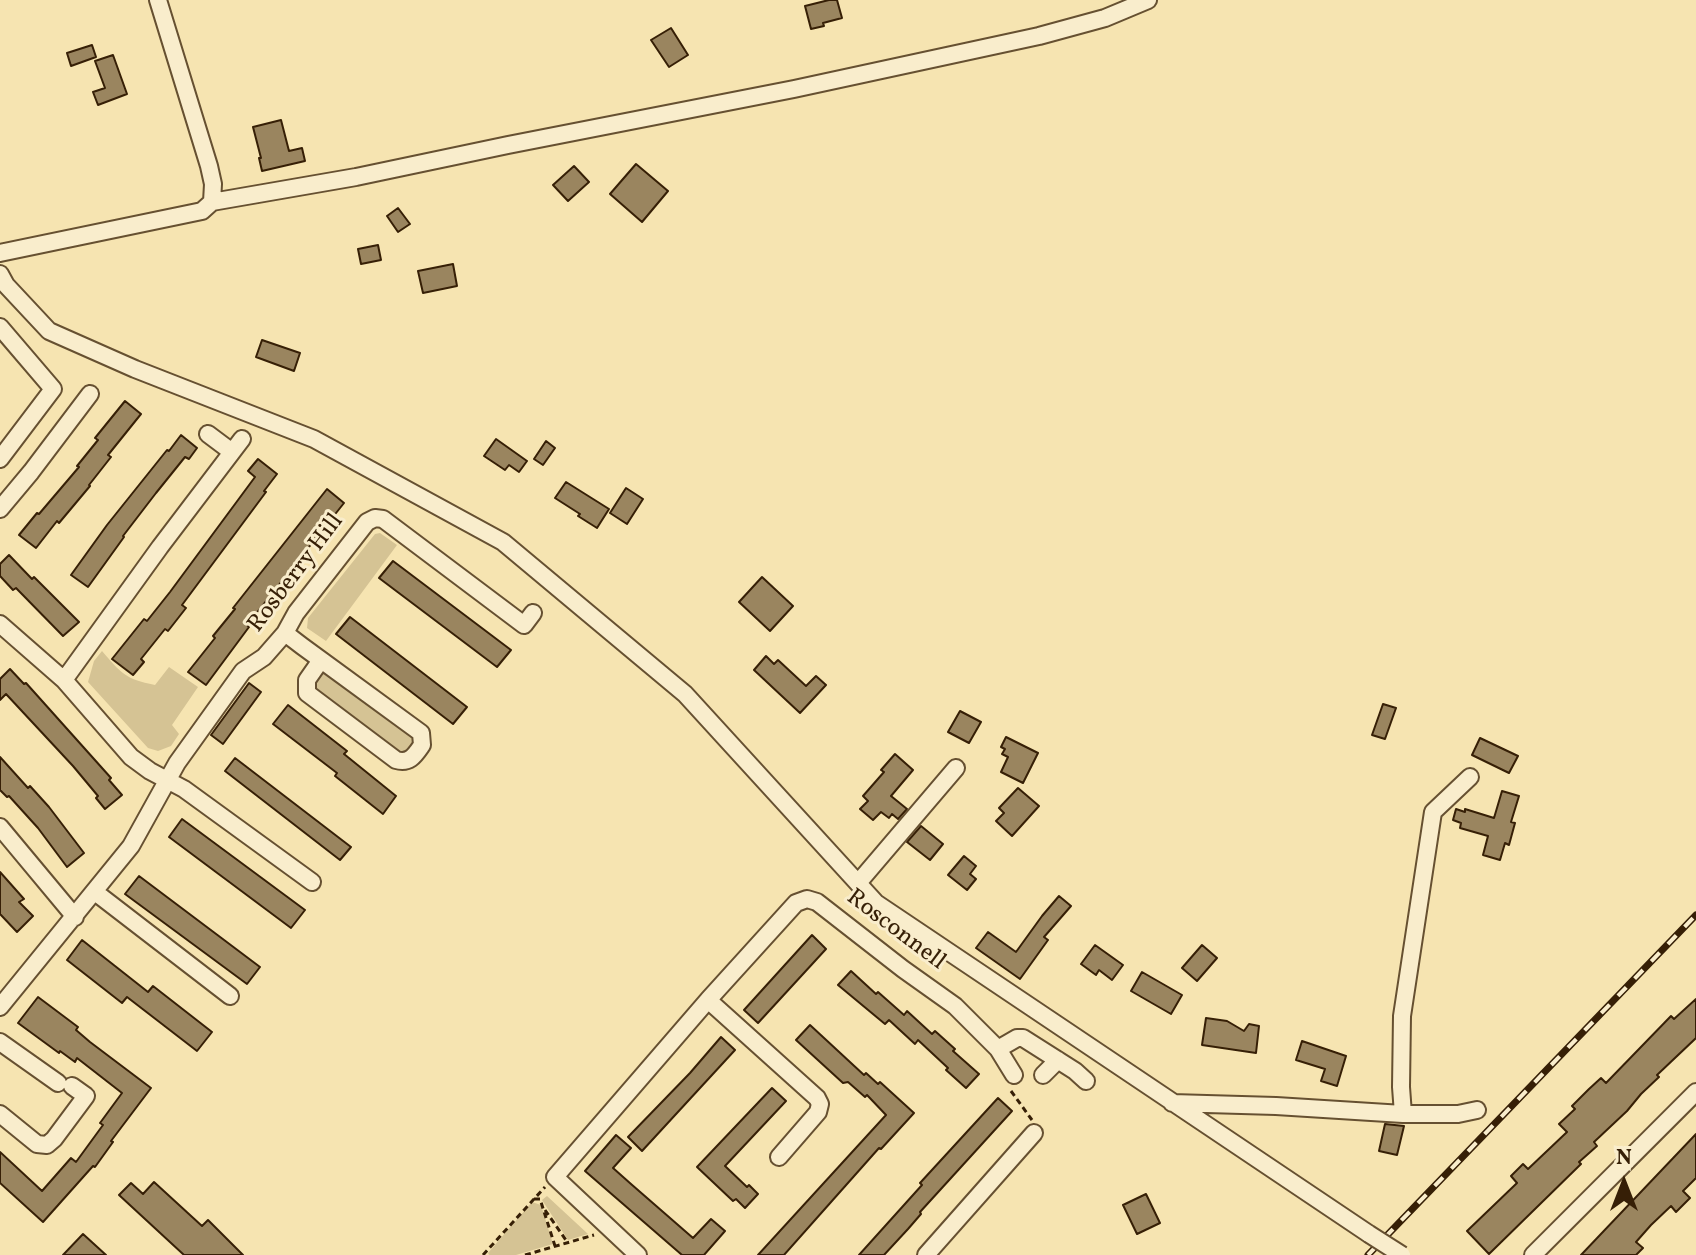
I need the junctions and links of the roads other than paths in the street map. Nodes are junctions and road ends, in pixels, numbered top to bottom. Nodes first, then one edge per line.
1 (158, 0) edge
2 (1148, 0) edge
3 (212, 202) junction
4 (0, 253) edge
5 (0, 274) edge
6 (0, 327) edge
7 (90, 394) dead end
8 (208, 434) dead end
9 (0, 459) edge
10 (0, 509) edge
11 (533, 613) dead end
12 (0, 624) edge
13 (285, 633) junction
14 (321, 660) junction
15 (64, 680) junction
16 (956, 768) dead end
17 (1470, 777) dead end
18 (167, 780) junction
19 (0, 827) edge
20 (312, 882) dead end
21 (858, 883) junction
22 (95, 892) junction
23 (75, 917) junction
24 (230, 996) dead end
25 (708, 1000) junction
26 (0, 1007) edge
27 (0, 1042) edge
28 (998, 1049) junction
29 (1058, 1060) junction
30 (1014, 1075) dead end
31 (1043, 1075) dead end
32 (1086, 1081) dead end
33 (1695, 1094) edge
34 (1172, 1103) junction
35 (1477, 1110) dead end
36 (0, 1114) edge
37 (1403, 1114) junction
38 (1034, 1133) dead end
39 (779, 1157) dead end
40 (638, 1255) edge
41 (926, 1255) edge
42 (1402, 1255) edge
43 (1533, 1255) edge

1 - 3 street
2 - 3 street
3 - 4 street
5 - 21 street
6 - 9 street
7 - 10 street
8 - 15 street
11 - 13 street, Rosberry Hill
12 - 15 street
13 - 14 street
13 - 18 street, Rosberry Hill
14 - 14 street
15 - 18 street
16 - 21 street
17 - 37 street
18 - 20 street
18 - 22 street, Rosberry Hill
19 - 23 street
21 - 34 street
22 - 23 street, Rosberry Hill
22 - 24 street
23 - 26 street, Rosberry Hill
25 - 28 street, Rosconnell
25 - 39 street
25 - 40 street, Rosconnell
27 - 36 street
28 - 29 street
28 - 30 street, Rosconnell
29 - 31 street
29 - 32 street
33 - 43 street
34 - 37 street
34 - 42 street, bridge
35 - 37 street
38 - 41 street

